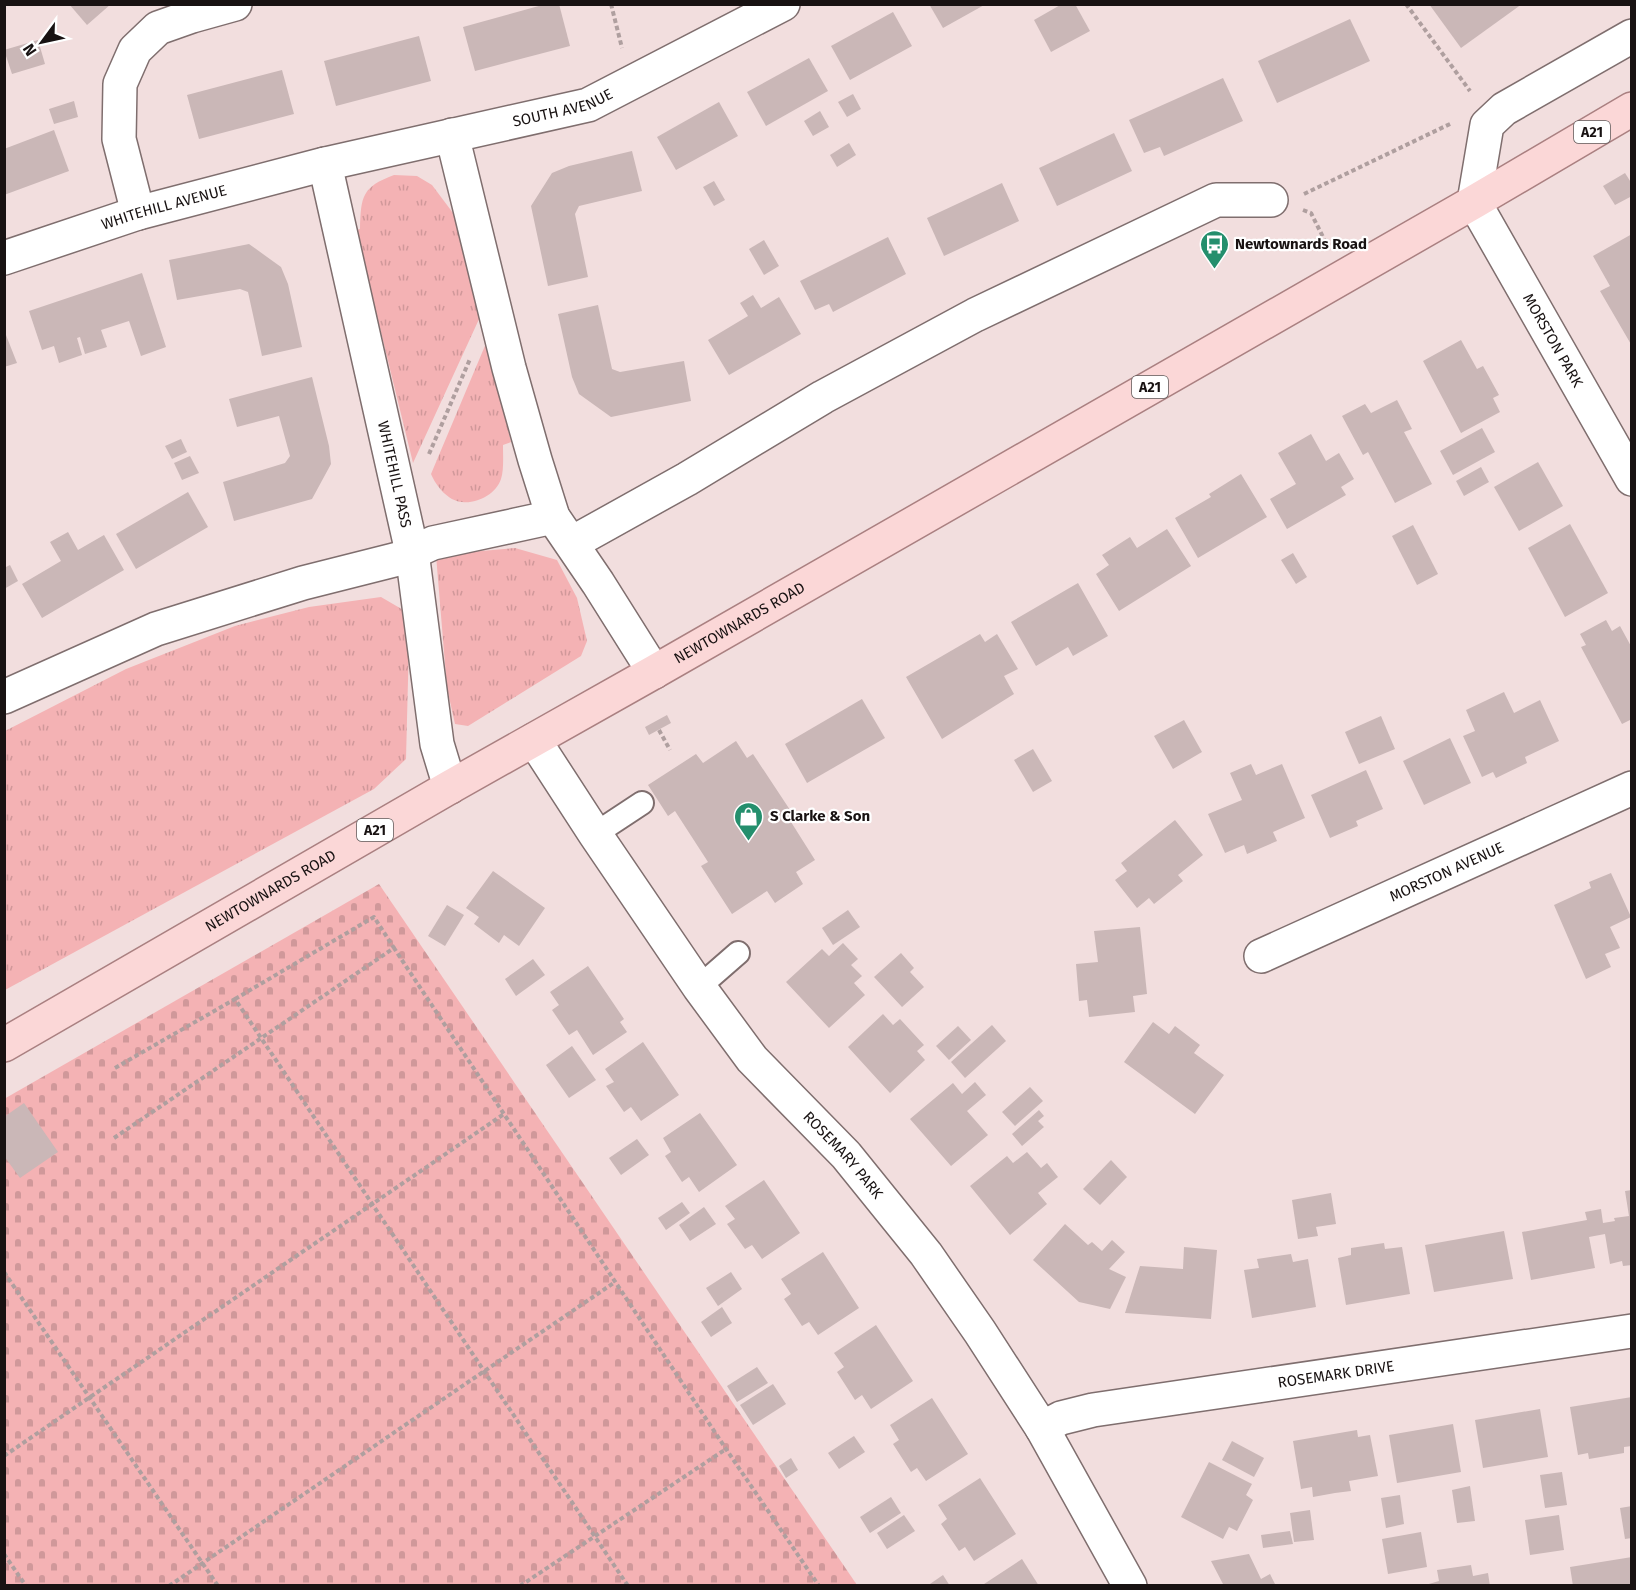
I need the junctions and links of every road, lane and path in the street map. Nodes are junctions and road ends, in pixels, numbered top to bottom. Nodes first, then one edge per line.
1 (235, 4) edge
2 (783, 4) edge
3 (1406, 4) edge
4 (1632, 36) edge
5 (1632, 109) edge
6 (1487, 125) junction
7 (452, 135) junction
8 (325, 165) junction
9 (1271, 200) junction
10 (1474, 202) junction
11 (138, 213) junction
12 (4, 258) edge
13 (1342, 277) junction
14 (471, 356) dead end
15 (1632, 479) edge
16 (400, 492) junction
17 (554, 517) junction
18 (572, 543) junction
19 (412, 552) junction
20 (654, 672) junction
21 (4, 698) edge
22 (659, 730) dead end
23 (534, 740) junction
24 (670, 750) dead end
25 (450, 787) junction
26 (1632, 788) edge
27 (642, 803) dead end
28 (595, 834) junction
29 (394, 948) junction
30 (738, 953) dead end
31 (1261, 956) dead end
32 (699, 987) junction
33 (235, 999) junction
34 (261, 1038) junction
35 (4, 1045) edge
36 (115, 1068) dead end
37 (504, 1114) junction
38 (114, 1138) dead end
39 (372, 1204) junction
40 (4, 1272) edge
41 (615, 1282) junction
42 (1632, 1331) edge
43 (485, 1371) junction
44 (90, 1398) junction
45 (1042, 1428) junction
46 (726, 1449) junction
47 (4, 1456) edge
48 (595, 1536) junction
49 (4, 1554) edge
50 (202, 1563) junction
51 (26, 1586) edge
52 (170, 1586) edge
53 (218, 1586) edge
54 (520, 1586) edge
55 (628, 1586) edge
56 (819, 1586) edge
57 (1130, 1586) edge

1 - 11 street
2 - 7 street, SOUTH AVENUE
3 - 6 path
4 - 6 street
5 - 10 main road, NEWTOWNARDS ROAD / A21
6 - 9 path
6 - 10 street
7 - 8 street, SOUTH AVENUE
7 - 17 street
8 - 11 street, WHITEHILL AVENUE
8 - 16 street, WHITEHILL PASS
9 - 13 path
9 - 18 street
10 - 13 main road, NEWTOWNARDS ROAD / A21
10 - 15 street, MORSTON PARK
11 - 12 street, WHITEHILL AVENUE
13 - 20 main road, NEWTOWNARDS ROAD / A21
14 - 16 path
16 - 19 street, WHITEHILL PASS
17 - 18 street
17 - 19 street
18 - 20 street
19 - 21 street
19 - 25 street, WHITEHILL PASS
20 - 23 main road, NEWTOWNARDS ROAD / A21
22 - 24 path
23 - 25 main road, NEWTOWNARDS ROAD / A21
23 - 28 street, ROSEMARY PARK
25 - 35 main road, NEWTOWNARDS ROAD / A21
26 - 31 street, MORSTON AVENUE
27 - 28 lane
28 - 32 street, ROSEMARY PARK
29 - 33 path
29 - 34 path
29 - 37 path
30 - 32 lane
32 - 45 street, ROSEMARY PARK
33 - 34 path
33 - 36 path
34 - 38 path
34 - 39 path
37 - 39 path
37 - 41 path
39 - 43 path
39 - 44 path
40 - 44 path
41 - 43 path
41 - 46 path
42 - 45 street, ROSEMARK DRIVE
43 - 48 path
43 - 50 path
44 - 47 path
44 - 50 path
45 - 57 street, ROSEMARY PARK
46 - 48 path
46 - 56 path
48 - 54 path
48 - 55 path
49 - 51 path
50 - 52 path
50 - 53 path

